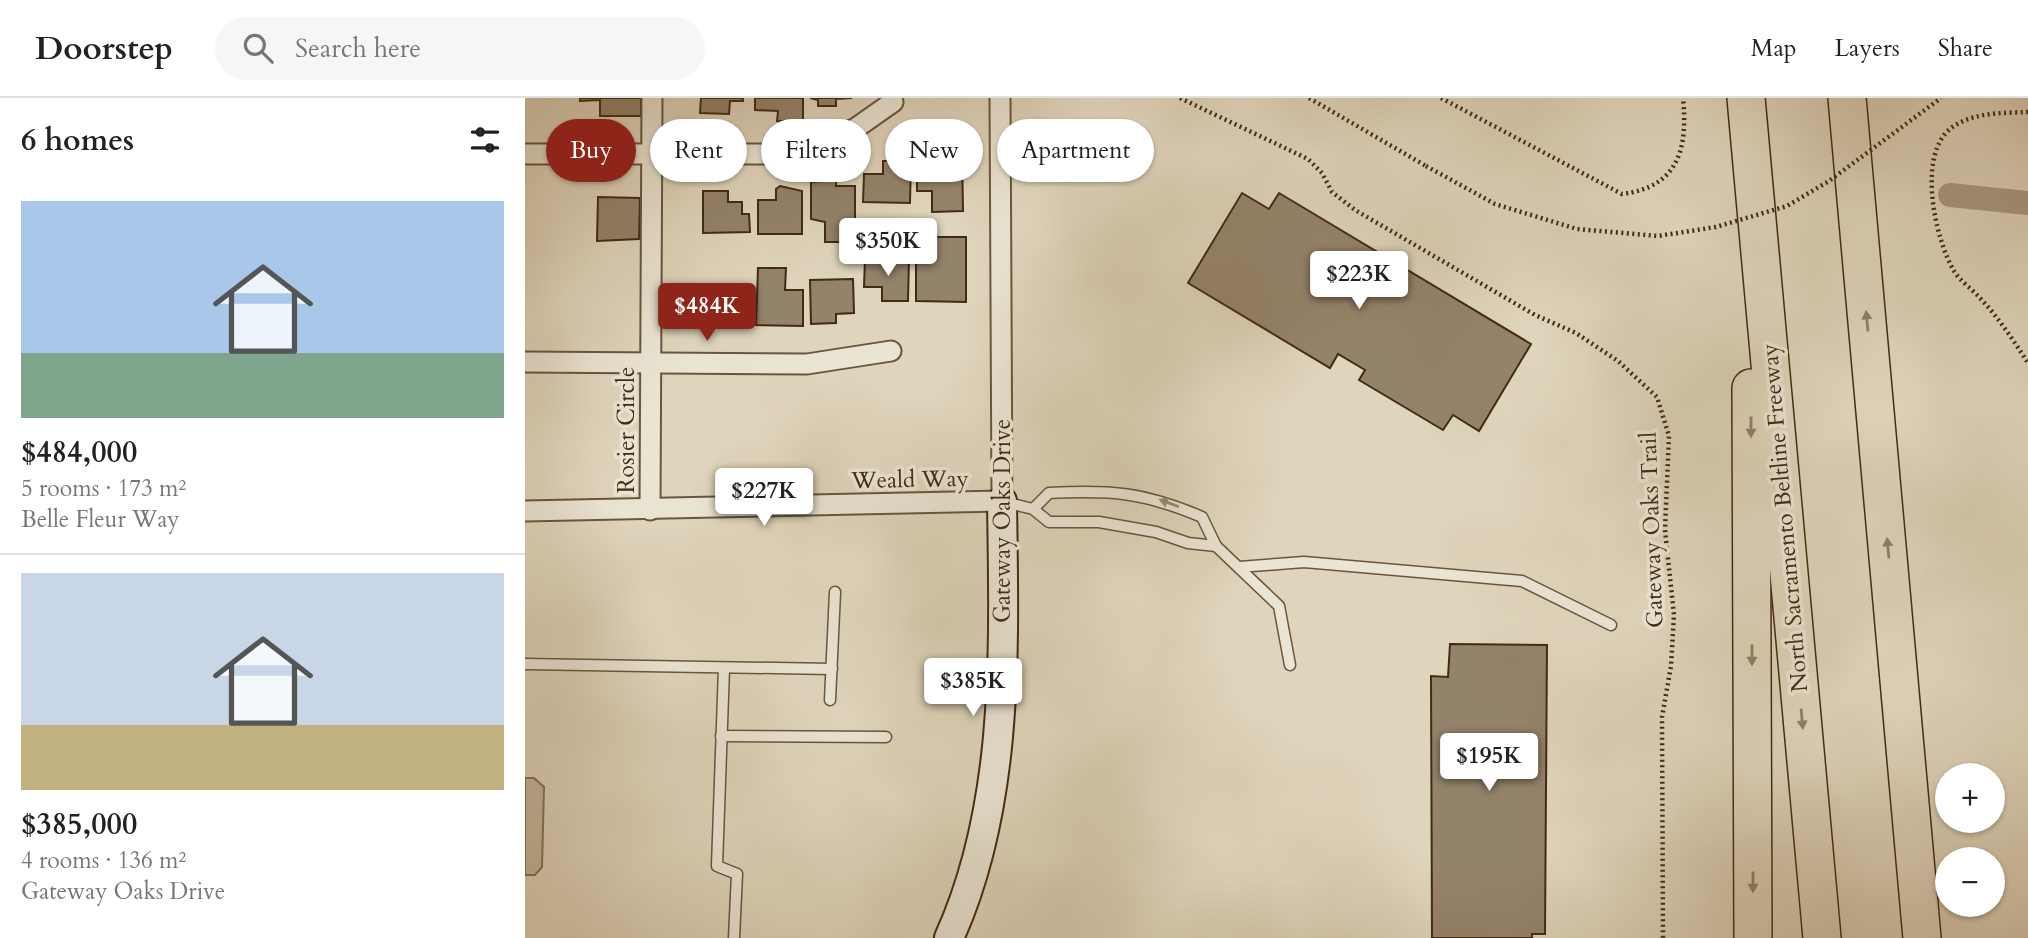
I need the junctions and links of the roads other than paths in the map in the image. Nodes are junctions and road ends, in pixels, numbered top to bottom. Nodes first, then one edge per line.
1 (652, 98) edge
2 (1000, 98) edge
3 (1746, 98) edge
4 (1847, 98) edge
5 (893, 102) dead end
6 (652, 119) edge
7 (1750, 139) junction
8 (525, 153) edge
9 (747, 154) edge
10 (650, 155) edge
11 (652, 182) edge
12 (891, 351) dead end
13 (525, 362) edge
14 (651, 363) junction
15 (1002, 502) junction
16 (1033, 509) junction
17 (650, 510) junction
18 (525, 511) edge
19 (1216, 546) junction
20 (1239, 567) junction
21 (835, 592) dead end
22 (1894, 616) junction
23 (1611, 625) dead end
24 (525, 664) edge
25 (1290, 665) dead end
26 (724, 668) junction
27 (832, 669) junction
28 (830, 700) dead end
29 (722, 736) junction
30 (886, 737) dead end
31 (734, 938) edge
32 (949, 938) edge
33 (1753, 938) edge
34 (1822, 938) edge
35 (1922, 938) edge
36 (1940, 938) edge

1 - 6 street, Rosier Circle
2 - 15 street, Gateway Oaks Drive
3 - 7 highway, North Sacramento Beltline Freeway
22 -> 4 highway
5 - 9 street
7 -> 33 highway
7 -> 34 highway, North Sacramento Beltline Freeway
8 - 10 street
11 - 14 street, Rosier Circle
12 - 14 street
13 - 14 street
14 - 17 street, Rosier Circle
15 - 16 lane
15 - 17 street, Weald Way
15 - 32 street, Gateway Oaks Drive
16 - 19 lane
19 -> 16 lane
17 - 18 street, Weald Way
19 - 20 lane
20 - 23 lane
20 - 25 lane
21 - 27 lane
22 - 35 highway
22 - 36 highway
24 - 26 lane
26 - 27 lane
26 - 29 lane
27 - 28 lane
29 - 30 lane
29 - 31 lane

